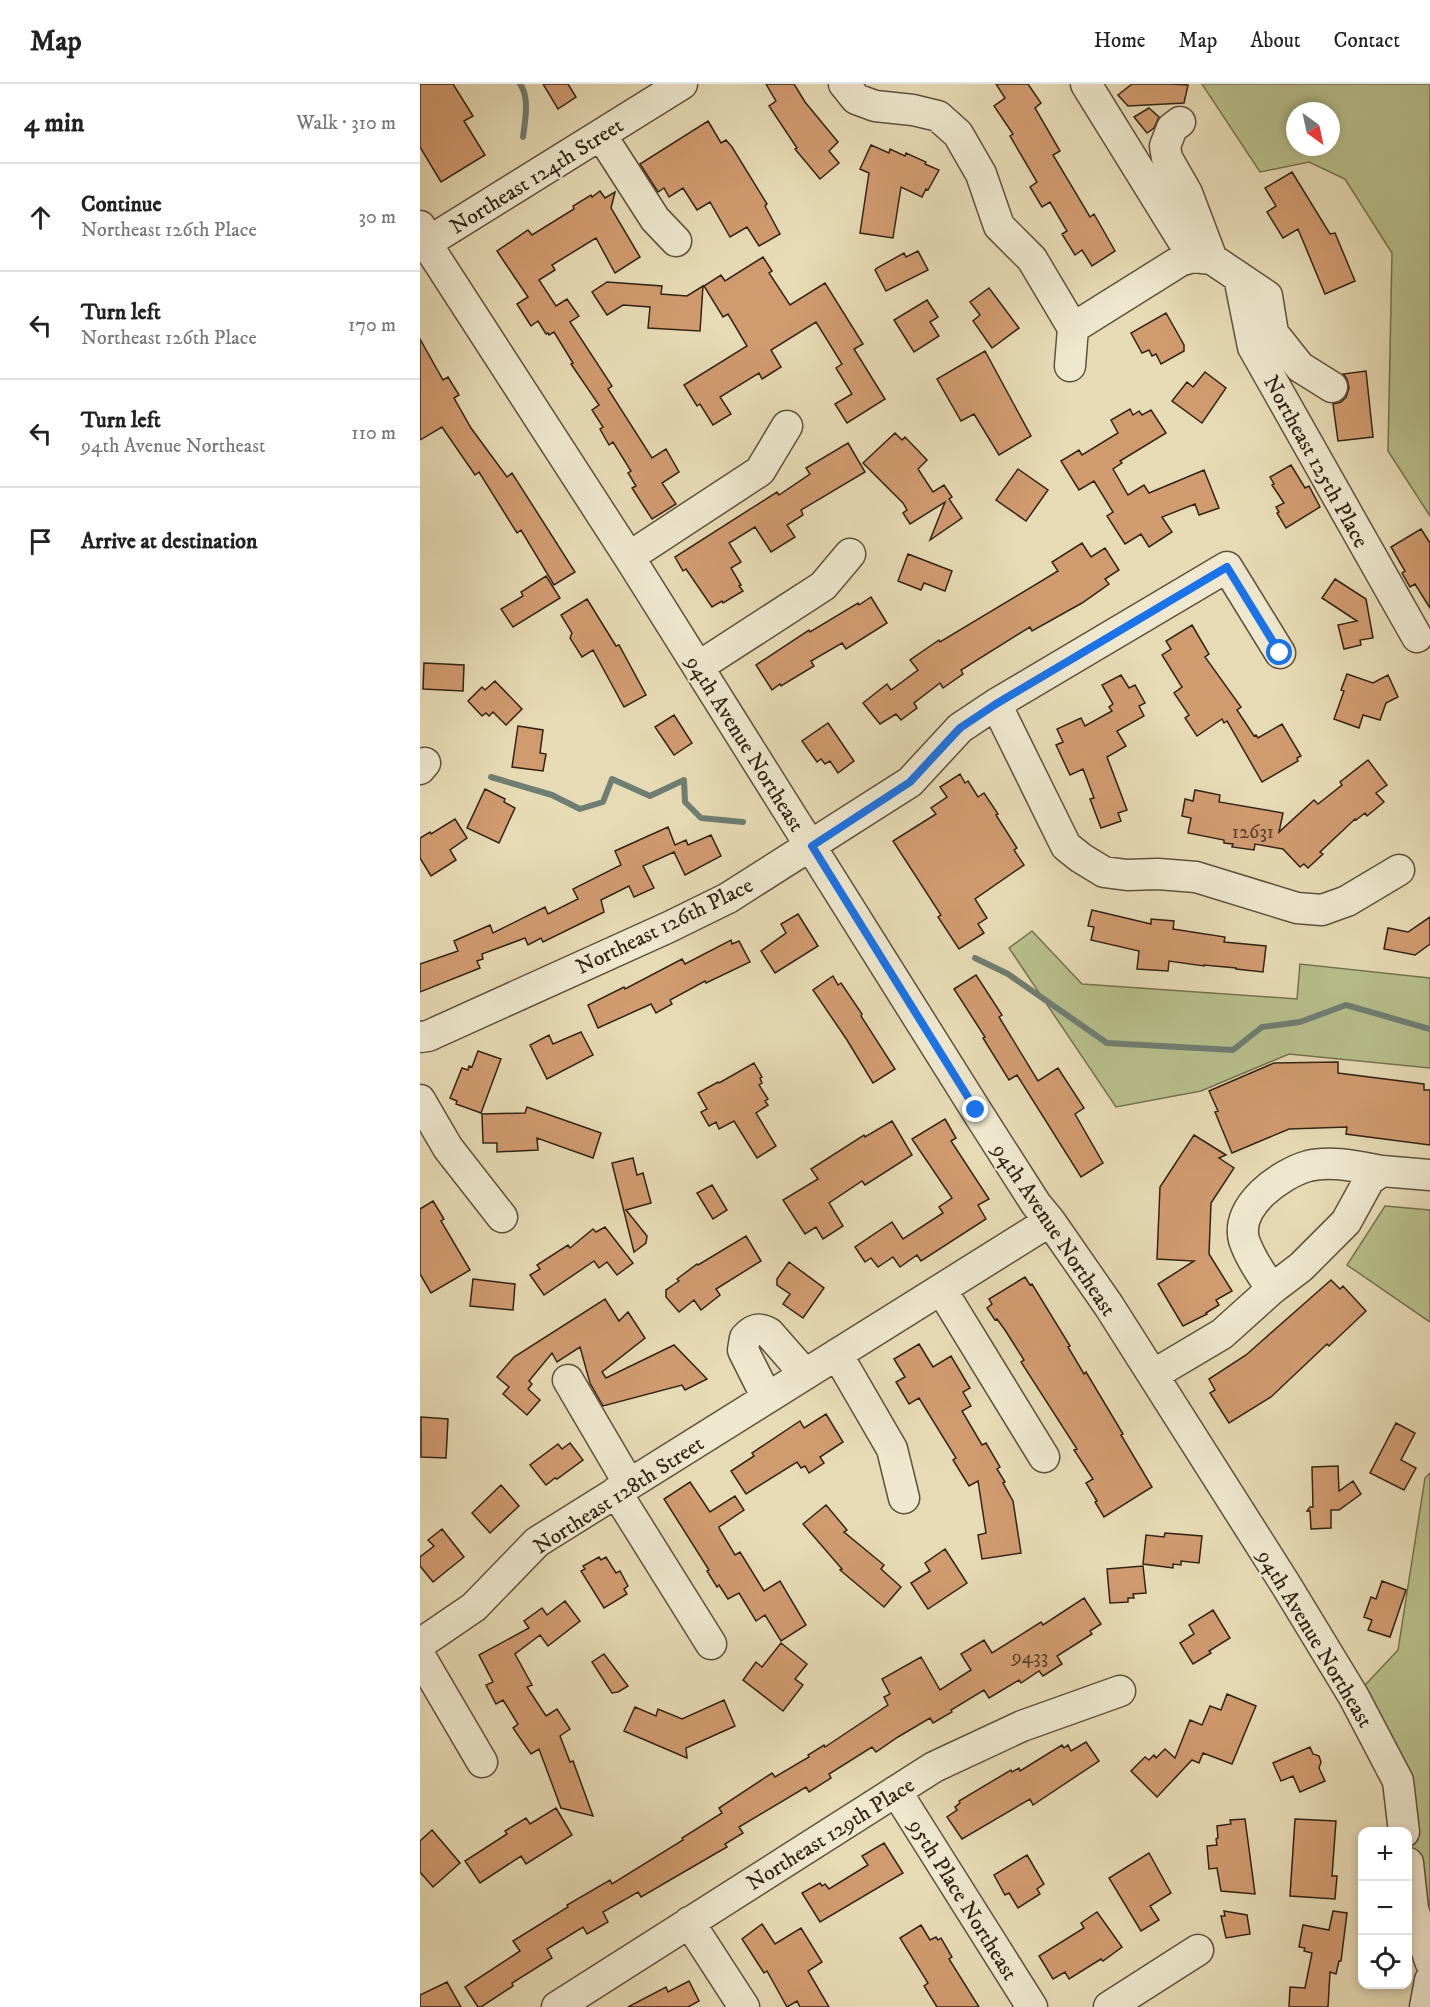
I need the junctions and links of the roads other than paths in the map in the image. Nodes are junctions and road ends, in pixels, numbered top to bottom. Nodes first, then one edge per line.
1 (682, 84) edge
2 (844, 84) edge
3 (1086, 84) edge
4 (1180, 123) dead end
5 (601, 135) junction
6 (422, 239) edge
7 (676, 241) dead end
8 (1202, 258) junction
9 (1239, 277) junction
10 (1073, 328) junction
11 (1070, 366) dead end
12 (1332, 387) dead end
13 (787, 426) dead end
14 (850, 554) dead end
15 (629, 557) junction
16 (1417, 638) dead end
17 (1280, 653) dead end
18 (698, 667) junction
19 (996, 704) junction
20 (812, 846) junction
21 (1399, 870) dead end
22 (420, 1037) edge
23 (420, 1100) edge
24 (1383, 1171) junction
25 (1430, 1175) edge
26 (502, 1217) dead end
27 (1050, 1221) junction
28 (941, 1289) junction
29 (1272, 1289) junction
30 (837, 1354) junction
31 (805, 1374) junction
32 (1153, 1375) junction
33 (568, 1380) dead end
34 (767, 1398) junction
35 (1044, 1457) dead end
36 (623, 1488) junction
37 (904, 1498) dead end
38 (420, 1644) edge
39 (711, 1644) dead end
40 (420, 1656) edge
41 (1120, 1691) dead end
42 (482, 1762) dead end
43 (896, 1791) junction
44 (1403, 1827) edge
45 (1409, 1881) edge
46 (689, 1922) junction
47 (1198, 1950) dead end
48 (1430, 1961) edge
49 (1430, 1980) edge
50 (557, 2007) edge
51 (744, 2007) edge
52 (1032, 2007) edge
53 (1109, 2007) edge
54 (1425, 2007) edge

1 - 5 street, Northeast 124th Street
2 - 10 street
3 - 8 street
4 - 8 street
5 - 6 street, Northeast 124th Street
5 - 7 street
6 - 15 street, 94th Avenue Northeast
8 - 9 street
8 - 10 street
9 - 12 street
9 - 16 street, Northeast 125th Place
10 - 11 street
13 - 15 street
14 - 18 street
15 - 18 street, 94th Avenue Northeast
17 - 19 street, Northeast 126th Place
18 - 20 street, 94th Avenue Northeast
19 - 20 street, Northeast 126th Place
19 - 21 street
20 - 22 street, Northeast 126th Place
20 - 27 street, 94th Avenue Northeast
23 - 26 street
24 - 25 street
24 - 29 street
24 - 29 street
27 - 28 street, Northeast 128th Street
27 - 32 street, 94th Avenue Northeast
28 - 30 street, Northeast 128th Street
28 - 35 street
29 - 32 street
30 - 31 street, Northeast 128th Street
30 - 37 street
31 - 34 street, Northeast 128th Street
31 - 34 street
32 - 44 street, 94th Avenue Northeast
33 - 36 street
34 - 36 street, Northeast 128th Street
36 - 38 street, Northeast 128th Street
36 - 39 street
40 - 42 street
41 - 43 street, Northeast 129th Place
43 - 46 street, Northeast 129th Place
43 - 52 street, 95th Place Northeast
45 - 48 street
46 - 50 street, Northeast 129th Place
46 - 51 street
47 - 53 street
49 - 54 street

